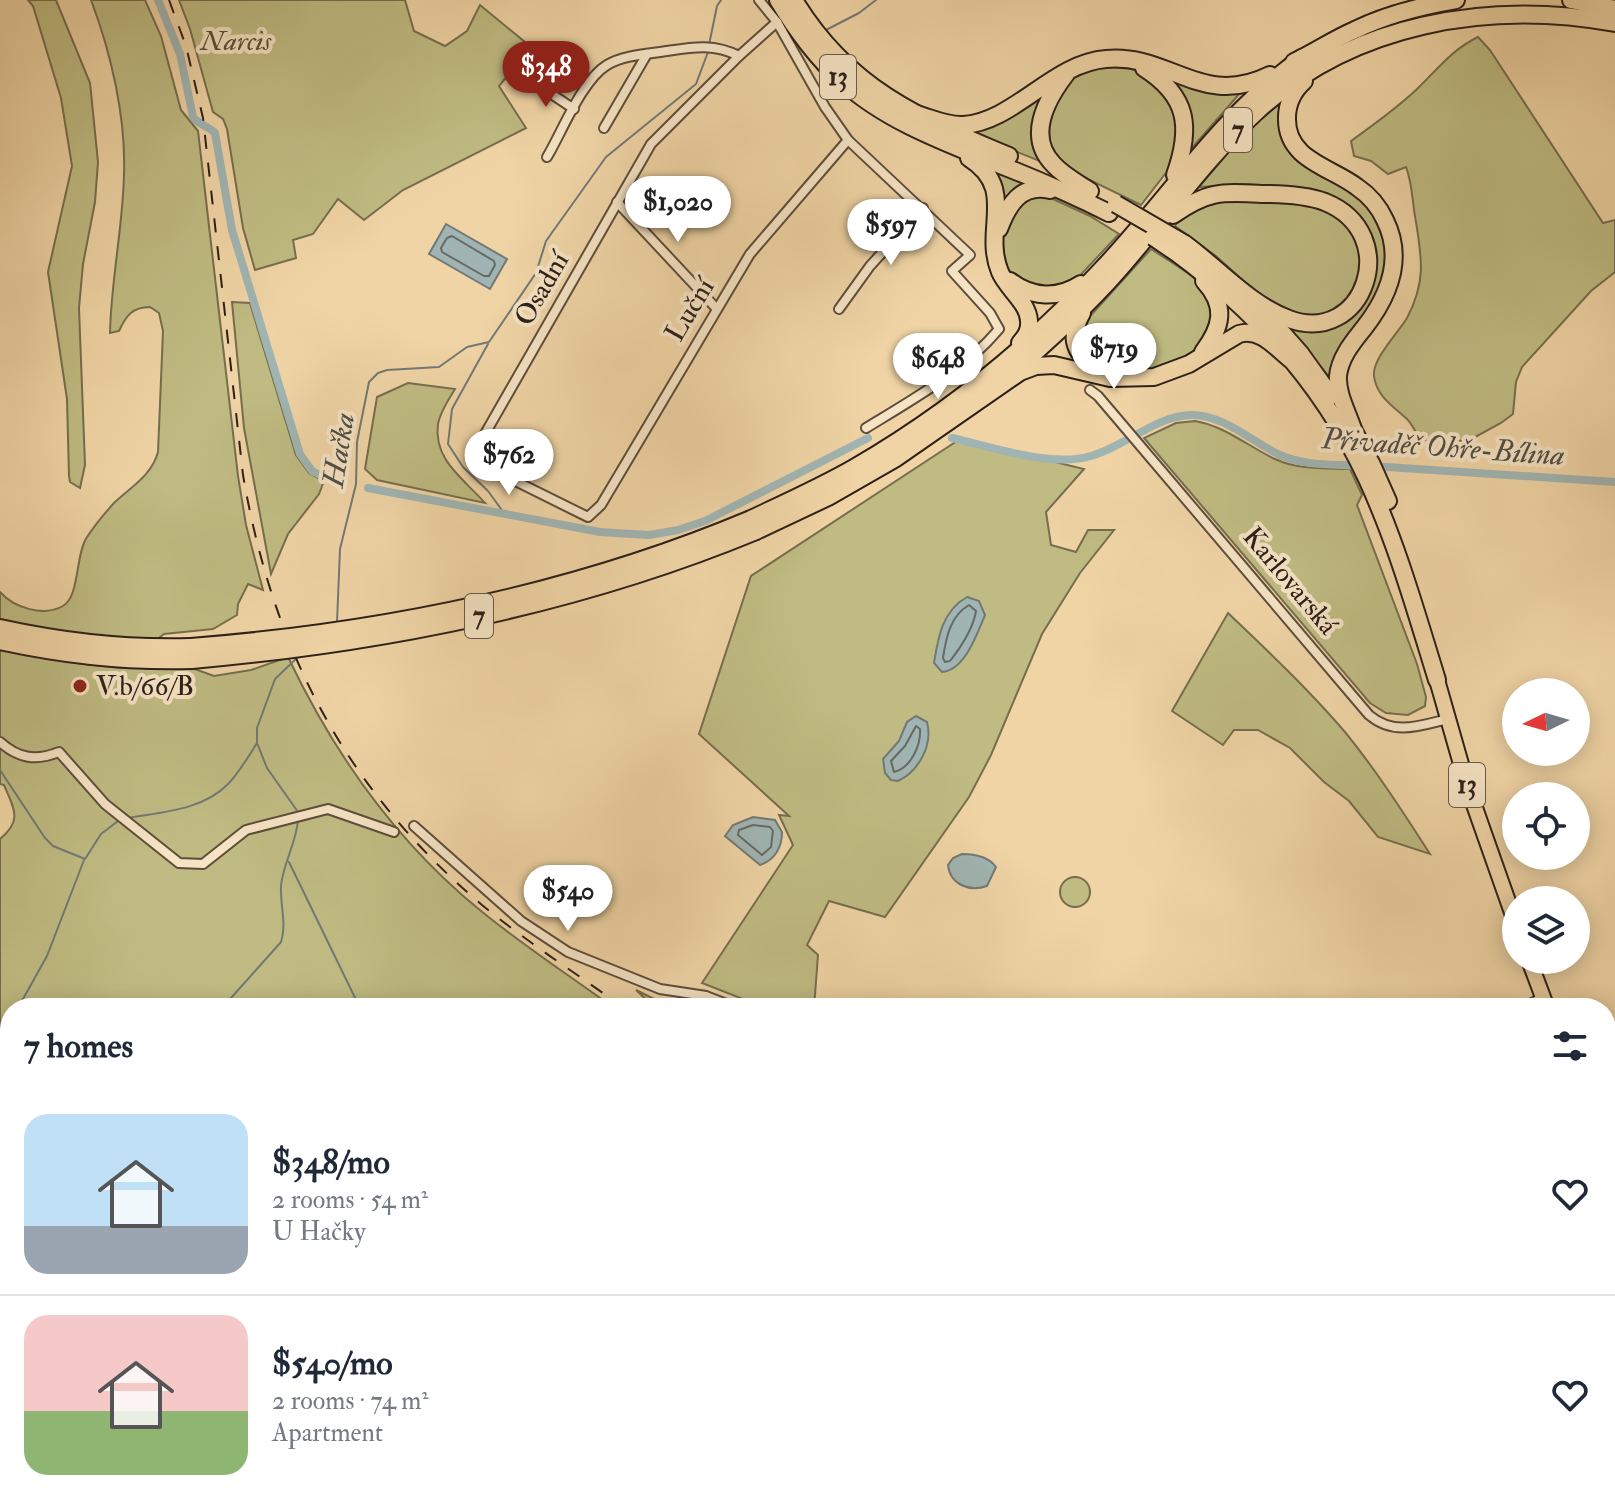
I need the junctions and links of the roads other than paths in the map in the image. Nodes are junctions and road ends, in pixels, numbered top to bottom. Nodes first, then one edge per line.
1 (759, 0) edge
2 (778, 0) edge
3 (794, 0) edge
4 (1456, 0) edge
5 (1571, 0) edge
6 (1615, 9) edge
7 (777, 22) junction
8 (1615, 23) edge
9 (647, 54) junction
10 (1335, 54) junction
11 (739, 56) junction
12 (1302, 58) junction
13 (1133, 60) junction
14 (1068, 72) junction
15 (535, 83) dead end
16 (574, 109) junction
17 (916, 114) junction
18 (604, 128) dead end
19 (848, 140) junction
20 (944, 142) junction
21 (547, 157) dead end
22 (1171, 187) junction
23 (1084, 194) junction
24 (617, 202) junction
25 (923, 208) junction
26 (1158, 226) junction
27 (1182, 249) junction
28 (996, 256) junction
29 (1105, 266) junction
30 (1241, 289) junction
31 (1086, 306) junction
32 (716, 308) junction
33 (839, 309) dead end
34 (1200, 356) junction
35 (1290, 359) junction
36 (1004, 363) junction
37 (1131, 379) junction
38 (998, 386) junction
39 (1090, 390) dead end
40 (1347, 424) junction
41 (866, 428) dead end
42 (588, 517) joint
43 (754, 525) junction
44 (0, 628) edge
45 (0, 641) edge
46 (191, 654) junction
47 (1437, 680) joint
48 (1448, 719) junction
49 (0, 742) edge
50 (414, 826) dead end
51 (394, 832) dead end
52 (1502, 886) edge
53 (1534, 974) edge
54 (711, 998) edge
55 (1543, 998) edge

1 - 7 street
2 - 20 highway, 13
3 - 17 highway, 13
4 - 12 highway, 7
5 - 6 highway
7 - 11 street, Osadní
7 - 19 street
8 - 10 highway, 7
9 - 11 street
9 - 16 street
9 - 18 street
10 - 26 highway, 7
10 - 40 highway
11 - 24 street, Osadní
12 - 13 highway
12 - 22 highway, 7
13 - 14 highway
13 - 22 highway
14 - 17 highway
14 - 23 highway
15 - 16 street
16 - 21 street
17 - 23 highway, 13
19 - 25 street
19 - 32 street, Luční
20 - 23 highway, 13
20 - 28 highway
22 - 29 highway, 7
23 - 27 highway, 13, bridge
23 - 28 highway
24 - 32 street
24 - 42 street, Osadní
25 - 33 street
25 - 41 street
26 - 30 highway
26 - 31 highway, 7
27 - 30 highway, 13
27 - 34 highway
27 - 35 highway, 13
28 - 29 highway
28 - 36 highway
29 - 36 highway, 7
30 - 40 highway, 13
31 - 37 highway
31 - 38 highway, 7
32 - 42 street, Luční
34 - 35 highway
34 - 37 highway
35 - 40 highway, 13
36 - 43 highway, 7
37 - 38 highway
38 - 43 highway, 7
39 - 48 street, Karlovarská
40 - 47 highway, 13
43 - 46 highway, 7, bridge
44 - 46 highway, 7
45 - 46 highway, 7
47 - 48 main road, 13
48 - 52 main road, 13
49 - 51 street
50 - 54 street
53 - 55 main road

